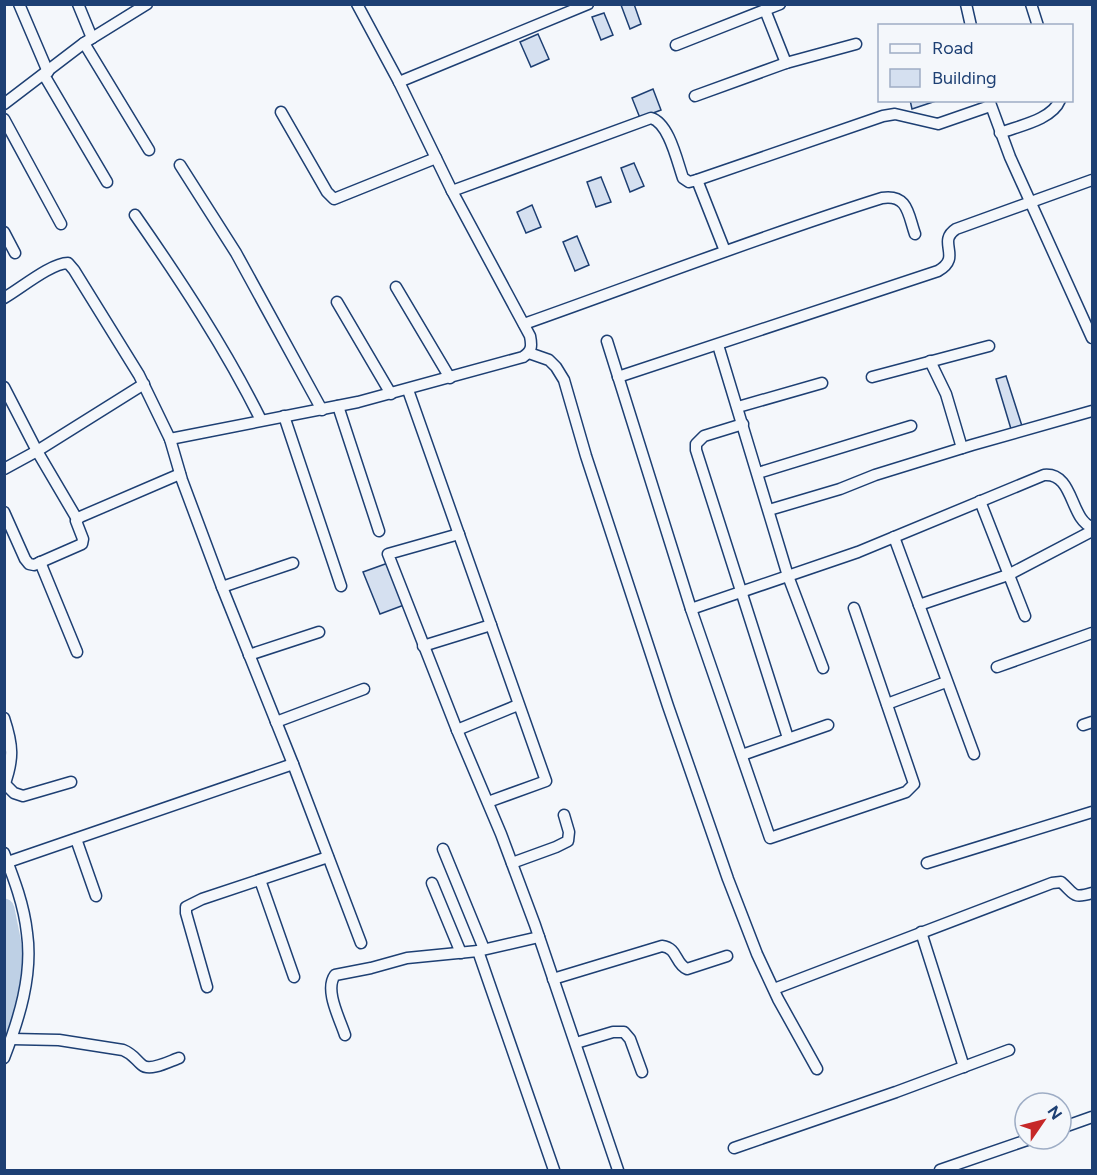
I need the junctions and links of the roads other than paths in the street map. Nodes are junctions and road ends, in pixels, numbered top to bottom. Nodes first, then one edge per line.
1 (19, 4) edge
2 (78, 4) edge
3 (588, 4) edge
4 (780, 4) edge
5 (966, 4) edge
6 (1031, 4) edge
7 (146, 5) edge
8 (358, 5) edge
9 (765, 10) junction
10 (971, 24) edge
11 (1037, 24) edge
12 (88, 40) junction
13 (856, 44) dead end
14 (676, 45) dead end
15 (786, 63) junction
16 (46, 74) junction
17 (399, 82) junction
18 (695, 96) dead end
19 (1059, 102) edge
20 (990, 103) edge
21 (4, 104) edge
22 (281, 112) dead end
23 (4, 119) edge
24 (1000, 133) junction
25 (148, 150) dead end
26 (436, 158) junction
27 (180, 165) dead end
28 (697, 180) junction
29 (1092, 180) edge
30 (107, 182) dead end
31 (452, 191) junction
32 (1031, 203) junction
33 (135, 215) dead end
34 (61, 224) dead end
35 (4, 232) edge
36 (915, 234) dead end
37 (725, 251) junction
38 (15, 253) dead end
39 (396, 287) dead end
40 (4, 298) edge
41 (337, 302) dead end
42 (524, 324) junction
43 (1092, 338) edge
44 (607, 342) dead end
45 (718, 345) junction
46 (989, 346) dead end
47 (529, 353) junction
48 (930, 361) junction
49 (618, 377) junction
50 (872, 377) dead end
51 (450, 378) junction
52 (144, 384) junction
53 (822, 384) dead end
54 (4, 387) edge
55 (408, 390) junction
56 (391, 394) junction
57 (338, 406) junction
58 (738, 407) junction
59 (322, 410) junction
60 (1092, 411) edge
61 (284, 416) junction
62 (261, 420) junction
63 (743, 424) junction
64 (911, 426) dead end
65 (170, 439) junction
66 (962, 448) junction
67 (38, 451) junction
68 (4, 469) edge
69 (758, 473) junction
70 (180, 474) junction
71 (980, 501) junction
72 (769, 510) junction
73 (4, 513) edge
74 (77, 519) junction
75 (1092, 529) edge
76 (380, 531) dead end
77 (459, 534) junction
78 (894, 537) junction
79 (40, 562) junction
80 (293, 563) dead end
81 (1008, 575) junction
82 (788, 576) junction
83 (341, 586) dead end
84 (222, 587) junction
85 (740, 593) junction
86 (919, 605) junction
87 (854, 608) dead end
88 (691, 609) junction
89 (1024, 616) dead end
90 (491, 626) junction
91 (319, 632) dead end
92 (1092, 633) edge
93 (423, 645) junction
94 (77, 652) dead end
95 (249, 655) junction
96 (997, 667) dead end
97 (824, 668) dead end
98 (946, 682) junction
99 (364, 689) dead end
100 (887, 704) junction
101 (518, 705) junction
102 (4, 718) edge
103 (276, 722) junction
104 (828, 725) dead end
105 (457, 730) junction
106 (788, 738) junction
107 (974, 754) dead end
108 (742, 755) junction
109 (293, 764) junction
110 (71, 782) dead end
111 (5, 785) edge
112 (488, 802) junction
113 (1092, 812) edge
114 (564, 815) dead end
115 (76, 839) junction
116 (443, 849) dead end
117 (328, 857) junction
118 (6, 858) edge
119 (512, 863) junction
120 (927, 863) dead end
121 (260, 880) junction
122 (432, 883) dead end
123 (1092, 893) edge
124 (96, 896) dead end
125 (921, 932) junction
126 (539, 937) junction
127 (361, 943) dead end
128 (481, 950) junction
129 (461, 953) junction
130 (727, 956) dead end
131 (294, 977) dead end
132 (553, 979) junction
133 (207, 987) dead end
134 (774, 990) junction
135 (345, 1035) dead end
136 (12, 1039) junction
137 (576, 1043) junction
138 (1009, 1050) dead end
139 (4, 1058) edge
140 (178, 1058) dead end
141 (964, 1067) junction
142 (817, 1069) dead end
143 (642, 1072) dead end
144 (1092, 1117) edge
145 (1073, 1124) edge
146 (1013, 1145) edge
147 (734, 1148) dead end
148 (554, 1170) edge
149 (618, 1170) edge
150 (940, 1170) edge

1 - 16 street
2 - 12 street
3 - 17 street
4 - 9 street
5 - 10 street
6 - 11 street
7 - 12 street
8 - 17 street
9 - 14 street
9 - 15 street
12 - 16 street
12 - 25 street
13 - 15 street
15 - 18 street
16 - 21 street
16 - 30 street
17 - 26 street
19 - 24 street
20 - 24 street
20 - 28 street
22 - 26 street
23 - 34 street
24 - 32 street
26 - 31 street
27 - 59 street
28 - 31 street
28 - 37 street
29 - 32 street
31 - 42 street
32 - 43 street
32 - 45 street
33 - 62 street
35 - 38 street
36 - 37 street
37 - 42 street
39 - 51 street
40 - 52 street
41 - 56 street
42 - 47 street
44 - 49 street
45 - 49 street
45 - 58 street
46 - 48 street
47 - 51 street
47 - 134 street
48 - 50 street
48 - 66 street
49 - 88 street
51 - 55 street
52 - 65 street
52 - 67 street
53 - 58 street
54 - 67 street
55 - 56 street
55 - 77 street
56 - 57 street
57 - 59 street
57 - 76 street
58 - 63 street
59 - 61 street
60 - 66 street
61 - 62 street
61 - 83 street
62 - 65 street
63 - 69 street
63 - 85 street
64 - 69 street
65 - 70 street
66 - 72 street
67 - 68 street
67 - 74 street
69 - 72 street
70 - 74 street
70 - 84 street
71 - 75 street
71 - 78 street
71 - 81 street
72 - 82 street
73 - 79 street
74 - 79 street
75 - 81 street
77 - 90 street
77 - 93 street
78 - 82 street
78 - 86 street
79 - 94 street
80 - 84 street
81 - 86 street
81 - 89 street
82 - 85 street
82 - 97 street
84 - 95 street
85 - 88 street
85 - 106 street
86 - 98 street
87 - 100 street
88 - 108 street
90 - 93 street
90 - 101 street
91 - 95 street
92 - 96 street
93 - 105 street
95 - 103 street
98 - 100 street
98 - 107 street
99 - 103 street
100 - 108 street
101 - 105 street
101 - 112 street
102 - 111 street
103 - 109 street
104 - 106 street
105 - 112 street
106 - 108 street
109 - 115 street
109 - 117 street
110 - 111 street
112 - 119 street
113 - 120 street
114 - 119 street
115 - 118 street
115 - 124 street
116 - 128 street
117 - 121 street
117 - 127 street
118 - 136 street
119 - 126 street
121 - 131 street
121 - 133 street
122 - 129 street
123 - 125 street
125 - 134 street
125 - 141 street
126 - 128 street
126 - 132 street
128 - 129 street
128 - 148 street
129 - 135 street
130 - 132 street
132 - 137 street
134 - 142 street
136 - 139 street
136 - 140 street
137 - 143 street
137 - 149 street
138 - 141 street
141 - 147 street
144 - 145 street
146 - 150 street

